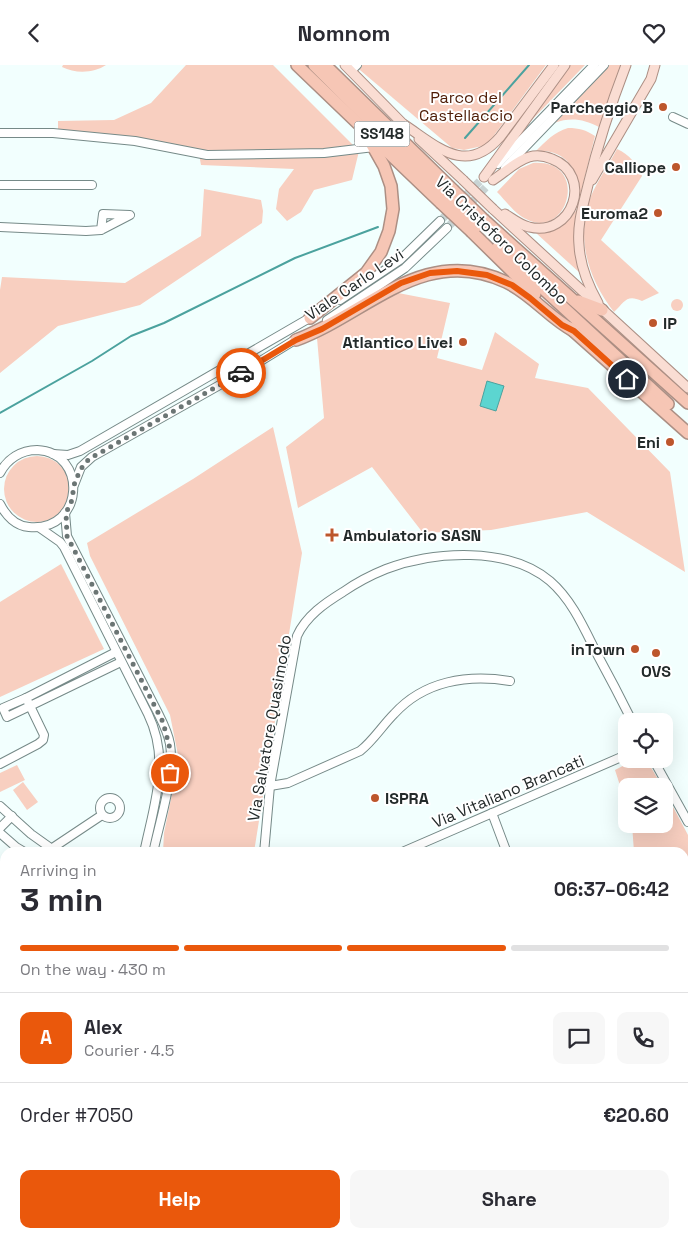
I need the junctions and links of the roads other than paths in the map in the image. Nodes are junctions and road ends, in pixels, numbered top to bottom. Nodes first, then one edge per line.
1 (297, 65) edge
2 (314, 65) edge
3 (325, 65) edge
4 (554, 65) edge
5 (565, 65) edge
6 (594, 65) edge
7 (604, 65) edge
8 (626, 65) edge
9 (655, 65) edge
10 (351, 67) edge
11 (561, 105) junction
12 (673, 117) dead end
13 (403, 124) junction
14 (688, 124) edge
15 (362, 127) junction
16 (0, 133) edge
17 (374, 147) junction
18 (487, 180) junction
19 (0, 185) edge
20 (92, 185) dead end
21 (587, 189) junction
22 (447, 196) junction
23 (493, 209) junction
24 (440, 221) tunnel mouth
25 (478, 226) junction
26 (0, 227) edge
27 (447, 228) tunnel mouth
28 (101, 230) dead end
29 (569, 296) junction
30 (602, 310) junction
31 (310, 318) junction
32 (574, 331) junction
33 (296, 340) junction
34 (688, 389) edge
35 (688, 403) edge
36 (688, 423) edge
37 (688, 433) edge
38 (53, 454) junction
39 (0, 473) edge
40 (74, 485) junction
41 (0, 504) edge
42 (66, 513) junction
43 (0, 518) edge
44 (10, 519) junction
45 (40, 528) junction
46 (116, 652) junction
47 (121, 662) junction
48 (510, 681) dead end
49 (26, 697) junction
50 (30, 706) junction
51 (628, 713) edge
52 (618, 758) edge
53 (0, 764) edge
54 (658, 768) edge
55 (270, 787) junction
56 (0, 806) edge
57 (492, 813) junction
58 (102, 815) dead end
59 (12, 816) junction
60 (688, 822) edge
61 (0, 828) edge
62 (0, 833) edge
63 (16, 847) edge
64 (45, 847) edge
65 (55, 847) edge
66 (145, 847) edge
67 (154, 847) edge
68 (265, 847) edge
69 (420, 847) edge
70 (505, 847) edge

1 - 15 highway, Via Cristoforo Colombo
2 - 22 highway, SS148
3 - 22 highway, Via Cristoforo Colombo / SS148
4 - 13 main road
5 - 18 main road
6 - 11 street
7 - 11 street
8 - 21 main road
9 - 21 main road
10 - 13 main road, Via Cristoforo Colombo
11 - 18 street
12 - 14 street
13 - 23 main road, Via Cristoforo Colombo, bridge
15 - 17 highway
15 - 22 highway, Via Cristoforo Colombo
16 - 17 street
17 - 31 highway
18 - 23 main road
19 - 20 street
21 - 30 main road
22 - 25 highway, Via Cristoforo Colombo / SS148, bridge
22 - 25 highway, Via Cristoforo Colombo, bridge
23 - 30 main road, Via Cristoforo Colombo
24 - 31 street, Viale Carlo Levi
25 - 29 highway, Via Cristoforo Colombo / SS148
25 - 32 highway, Via Cristoforo Colombo
25 - 36 highway, Via Cristoforo Colombo / SS148
26 - 28 street
27 - 33 street, Viale Carlo Levi
29 - 30 highway
29 - 35 highway, Via Cristoforo Colombo / SS148
30 - 34 main road, Via Cristoforo Colombo
31 - 38 street, Viale Carlo Levi
32 - 33 highway
32 - 37 highway, Via Cristoforo Colombo
33 - 40 street, Viale Carlo Levi
38 - 39 street, Viale Carlo Levi
38 - 40 street
40 - 42 street, Viale Carlo Levi
41 - 44 street
42 - 45 street
42 - 67 street
43 - 44 street
44 - 45 street
45 - 46 street
46 - 47 street
46 - 49 street
47 - 50 street
47 - 66 street
48 - 55 street
49 - 50 street
49 - 50 street
50 - 53 street
51 - 55 street, Via Salvatore Quasimodo
52 - 57 street, Via Vitaliano Brancati
54 - 60 street
55 - 68 street, Via Salvatore Quasimodo
56 - 59 street
57 - 69 street, Via Vitaliano Brancati
57 - 70 street
58 - 65 street
59 - 61 street
59 - 64 street
62 - 63 street

